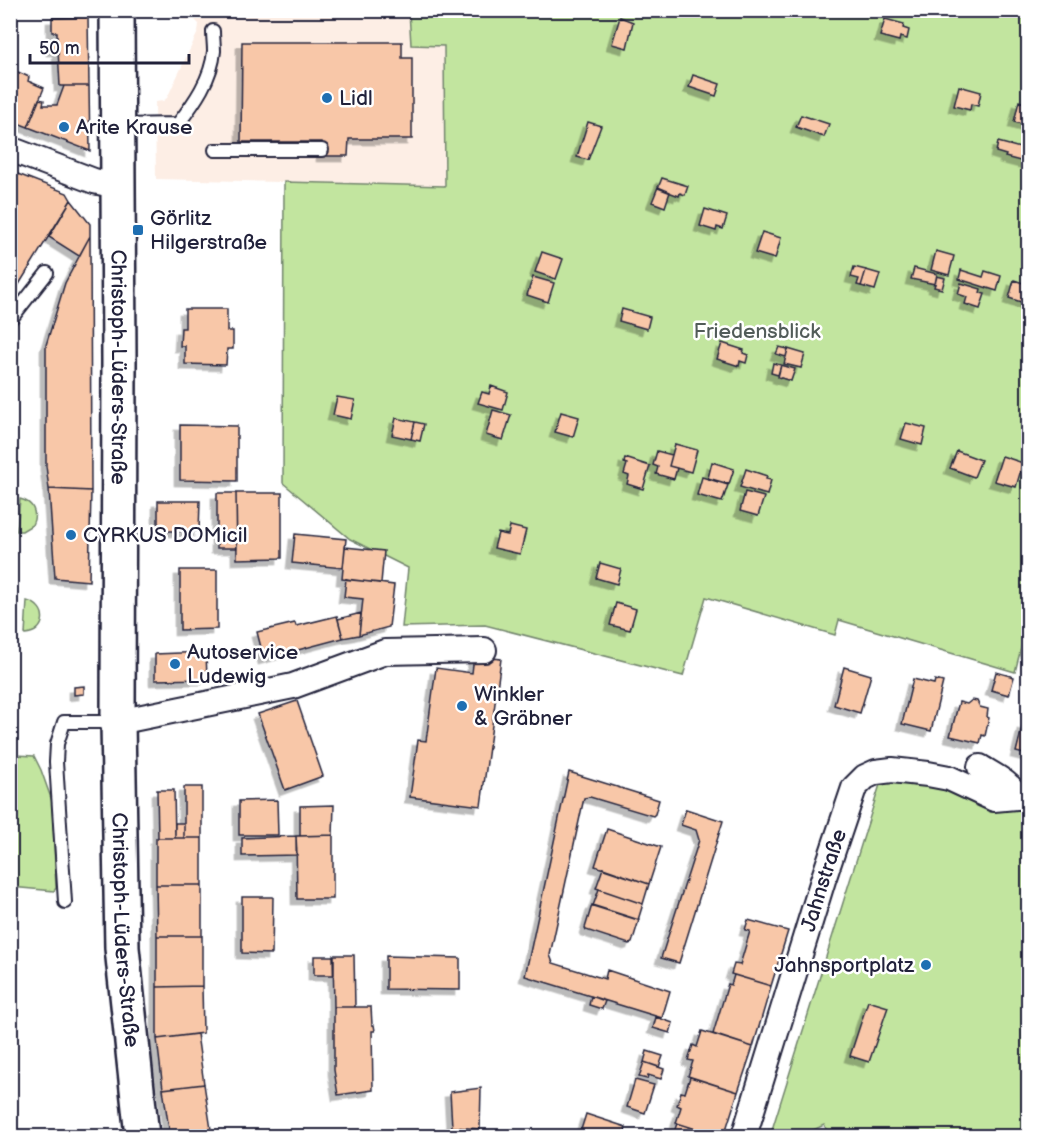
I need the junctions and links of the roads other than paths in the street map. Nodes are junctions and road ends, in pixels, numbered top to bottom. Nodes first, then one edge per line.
1 (117, 10) edge
2 (213, 32) dead end
3 (117, 125) junction
4 (10, 149) edge
5 (215, 150) dead end
6 (322, 150) dead end
7 (117, 186) junction
8 (47, 273) dead end
9 (10, 320) edge
10 (484, 650) dead end
11 (118, 722) junction
12 (980, 767) dead end
13 (1023, 796) edge
14 (66, 902) dead end
15 (142, 1137) edge
16 (744, 1137) edge

1 - 3 street, Christoph-Lüders-Straße
2 - 3 lane
3 - 7 street, Christoph-Lüders-Straße
4 - 7 street
5 - 6 lane
7 - 11 street, Christoph-Lüders-Straße
8 - 9 lane
10 - 11 street
11 - 14 lane
11 - 15 street, Christoph-Lüders-Straße
12 - 13 street
13 - 16 street, Jahnstraße

